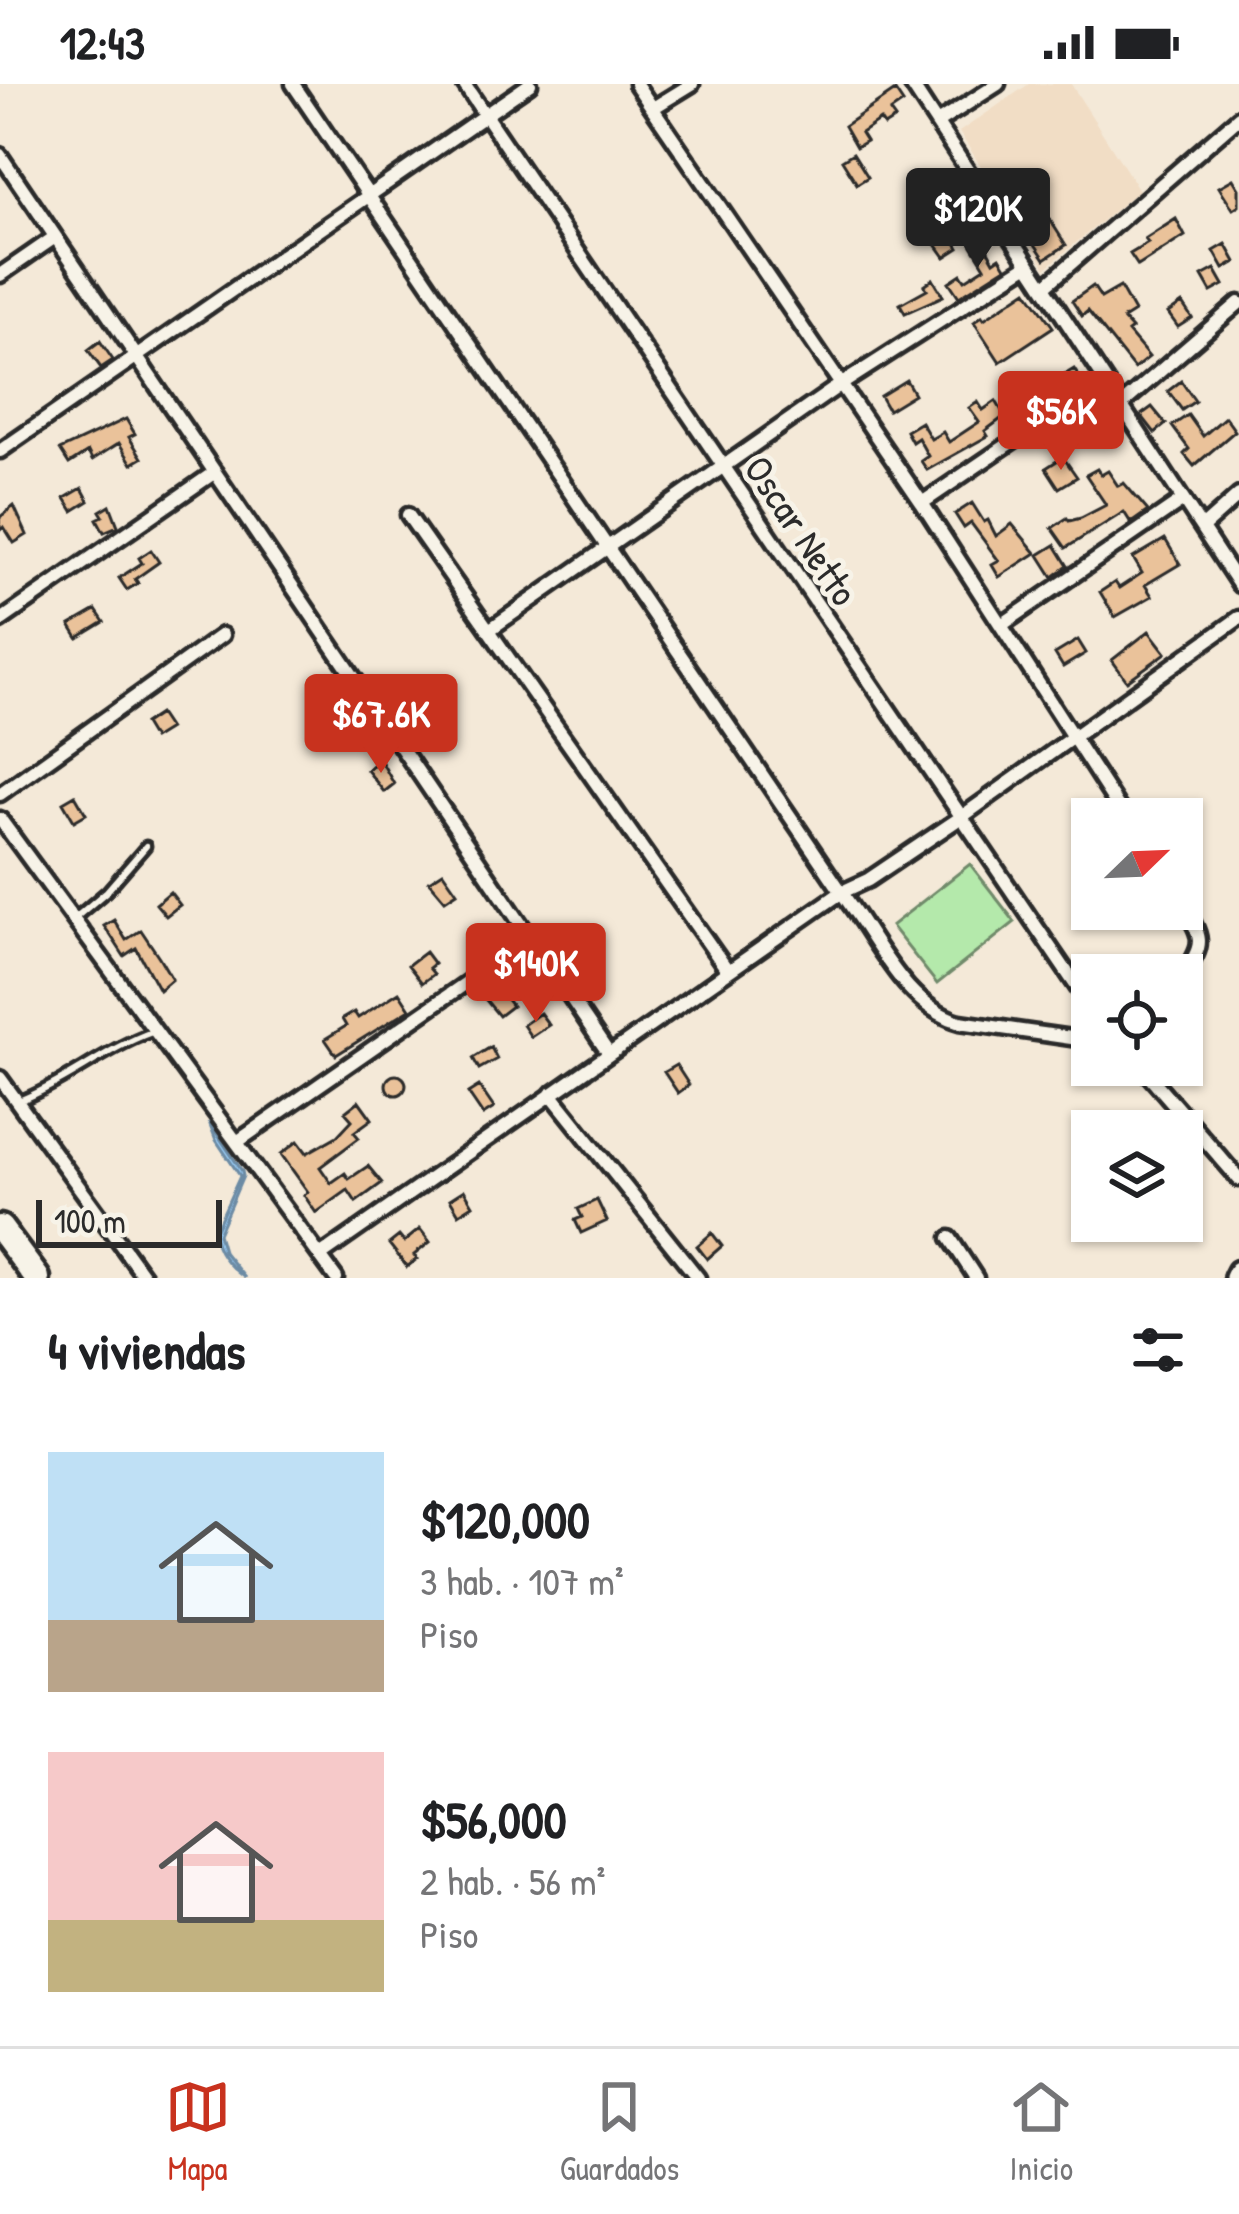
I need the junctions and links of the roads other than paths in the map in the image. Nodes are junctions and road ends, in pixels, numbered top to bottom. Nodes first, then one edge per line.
1 (293, 84) edge
2 (464, 84) edge
3 (530, 84) edge
4 (636, 84) edge
5 (692, 84) edge
6 (911, 84) edge
7 (998, 84) edge
8 (653, 108) junction
9 (485, 115) junction
10 (1239, 117) edge
11 (937, 123) junction
12 (0, 155) edge
13 (369, 195) junction
14 (55, 237) junction
15 (1029, 264) junction
16 (0, 275) edge
17 (1044, 287) junction
18 (1239, 304) edge
19 (136, 356) junction
20 (1104, 379) junction
21 (842, 384) junction
22 (1121, 405) junction
23 (0, 451) edge
24 (723, 466) junction
25 (215, 472) junction
26 (1239, 495) edge
27 (1184, 500) junction
28 (922, 503) junction
29 (408, 515) dead end
30 (1202, 528) junction
31 (608, 547) junction
32 (1239, 585) edge
33 (1239, 618) edge
34 (0, 621) edge
35 (1003, 624) junction
36 (488, 629) junction
37 (222, 635) dead end
38 (1074, 738) junction
39 (0, 794) edge
40 (1113, 798) edge
41 (960, 818) junction
42 (0, 819) edge
43 (146, 846) dead end
44 (842, 892) junction
45 (74, 920) junction
46 (531, 938) junction
47 (728, 971) junction
48 (1071, 979) edge
49 (155, 1031) junction
50 (1071, 1038) edge
51 (609, 1054) junction
52 (0, 1078) edge
53 (1158, 1086) edge
54 (551, 1094) junction
55 (18, 1102) junction
56 (237, 1142) junction
57 (1239, 1179) edge
58 (0, 1228) edge
59 (950, 1238) dead end
60 (320, 1256) junction
61 (37, 1278) edge
62 (145, 1278) edge
63 (336, 1278) edge
64 (698, 1278) edge
65 (976, 1278) edge

1 - 13 street
2 - 9 street, Oscar Netto
3 - 9 street
4 - 8 street
5 - 8 street
6 - 11 street
7 - 11 street
8 - 21 street
9 - 13 street
9 - 24 street, Oscar Netto
10 - 17 street
11 - 15 street
12 - 14 street
13 - 19 street
13 - 31 street
14 - 16 street
14 - 19 street
15 - 17 street
15 - 21 street
17 - 20 street
18 - 22 street
19 - 23 street
19 - 25 street
20 - 22 street
20 - 28 street
21 - 24 street
21 - 28 street
22 - 27 street
24 - 31 street
24 - 41 street, Oscar Netto
25 - 34 street
25 - 46 street
26 - 30 street
27 - 30 street
27 - 35 street
28 - 35 street
29 - 36 street
30 - 32 street
31 - 36 street
31 - 44 street
33 - 38 street
35 - 38 street
36 - 47 street
37 - 39 street
38 - 40 street
38 - 41 street
41 - 44 street
41 - 48 street, Oscar Netto
42 - 45 street
43 - 45 lane
44 - 47 street
44 - 50 street
45 - 49 street
46 - 51 street
46 - 56 street
47 - 51 street
49 - 55 lane
49 - 56 street
51 - 54 street
52 - 55 street
53 - 57 street
54 - 60 street
54 - 64 street
55 - 62 street
56 - 60 street
58 - 61 highway
59 - 65 street
60 - 63 street

